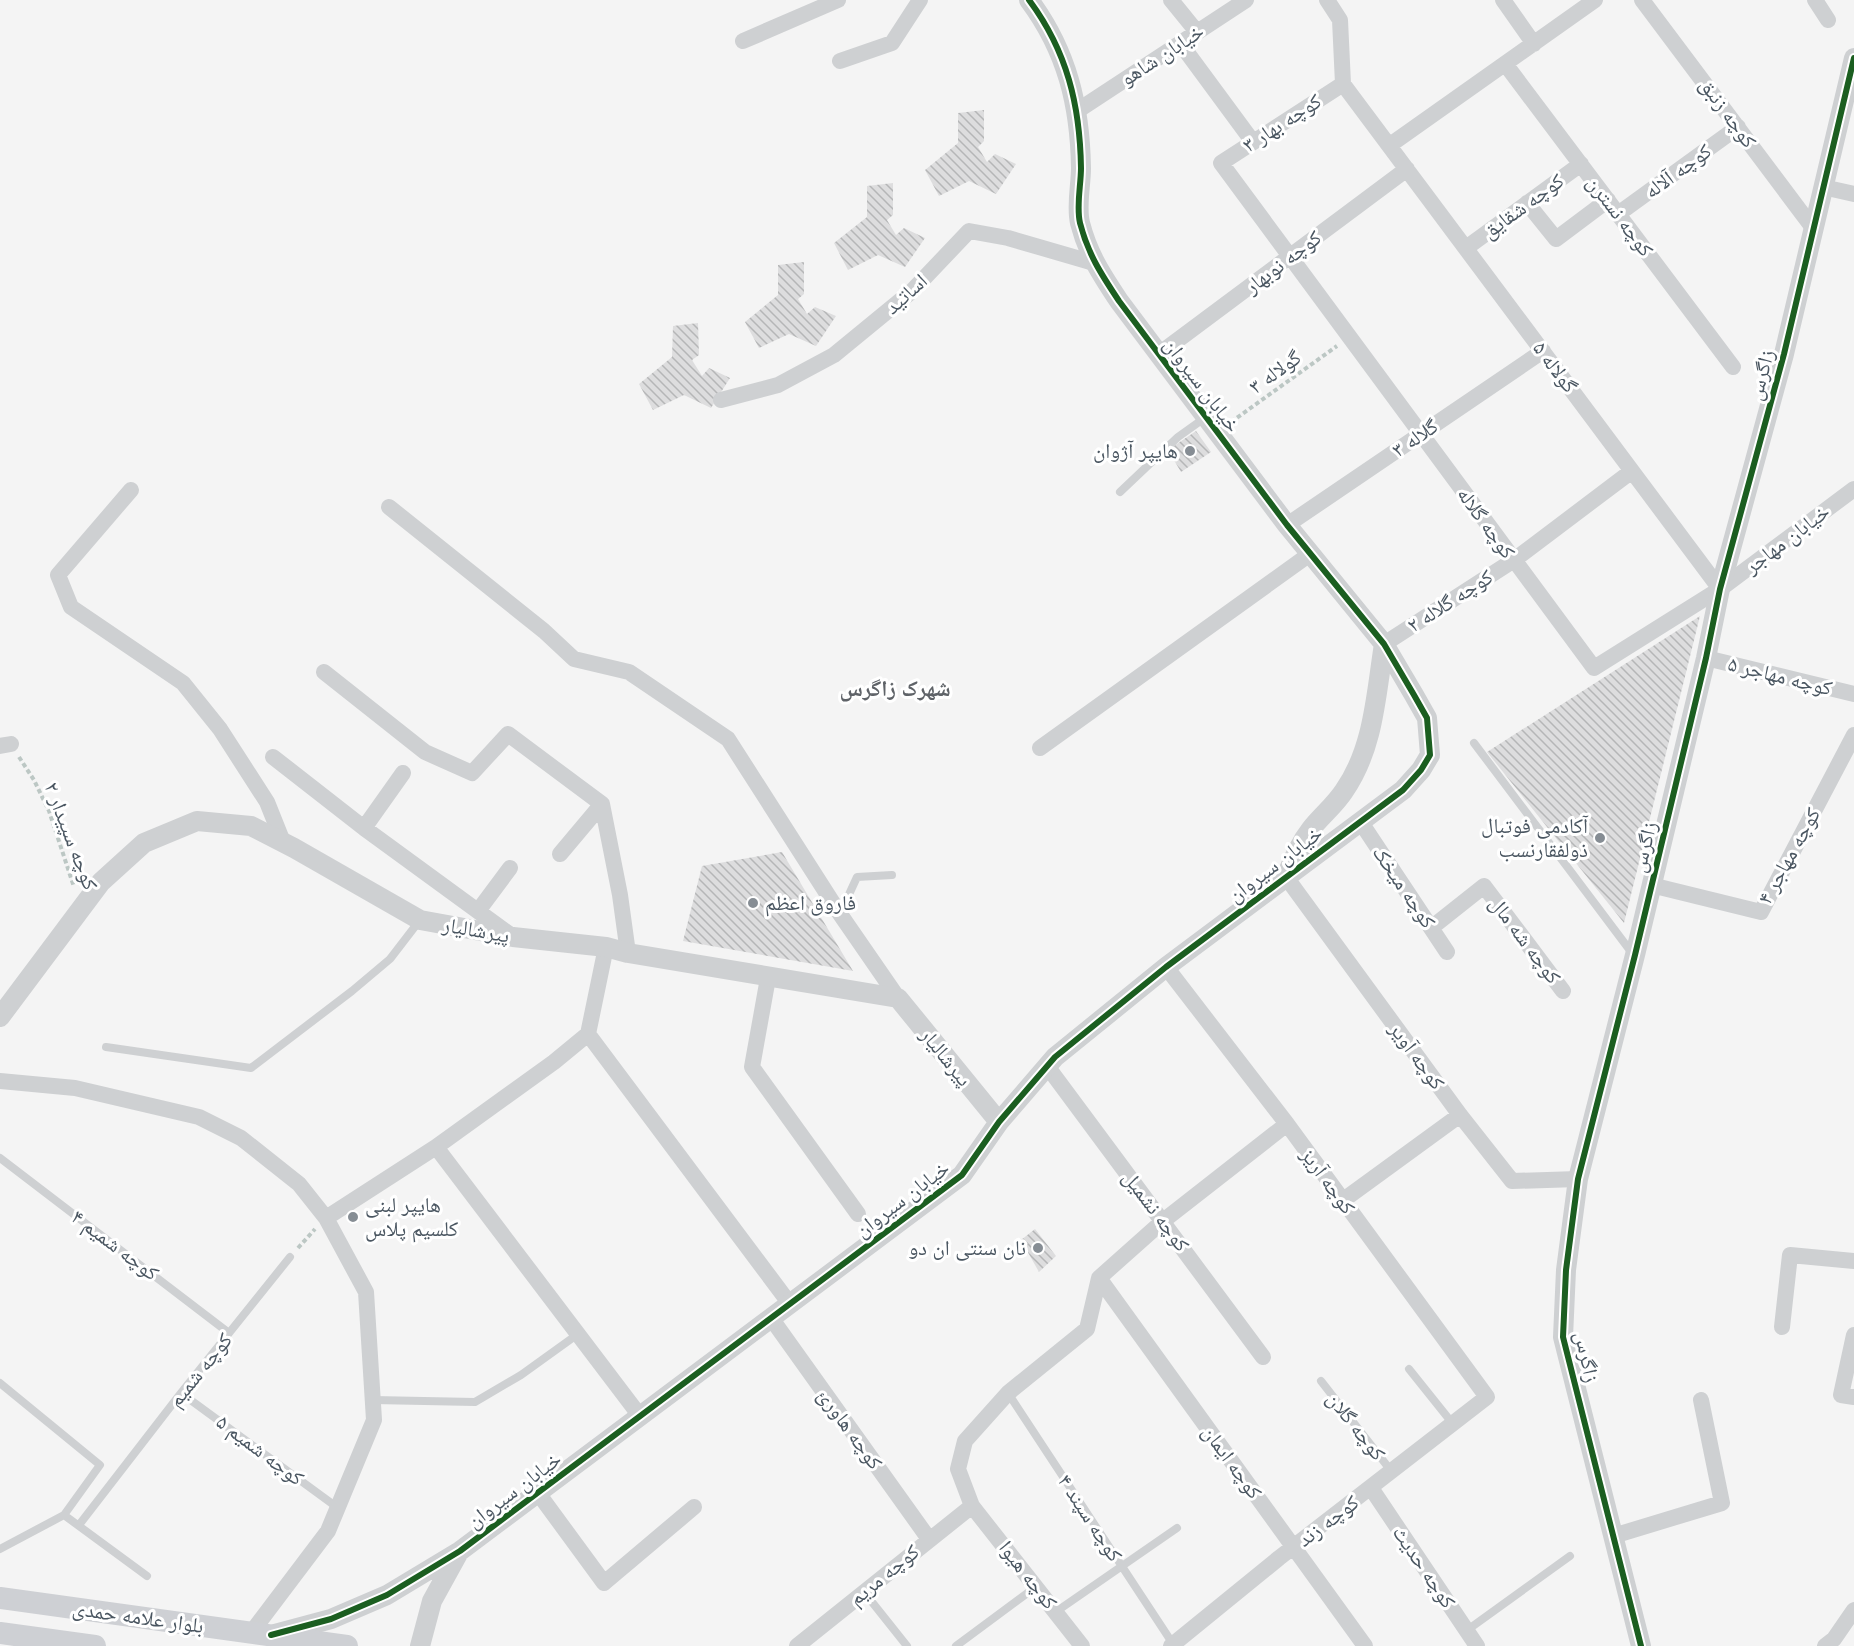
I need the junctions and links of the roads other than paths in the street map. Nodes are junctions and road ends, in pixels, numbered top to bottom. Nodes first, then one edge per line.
1 (838, 0) edge
2 (920, 0) edge
3 (1029, 0) edge
4 (1171, 0) edge
5 (1246, 0) edge
6 (1326, 0) edge
7 (1503, 0) edge
8 (1595, 0) edge
9 (1642, 0) edge
10 (1815, 0) edge
11 (1828, 20) dead end
12 (1197, 32) junction
13 (743, 40) dead end
14 (1180, 43) junction
15 (1534, 44) junction
16 (1854, 58) edge
17 (840, 62) dead end
18 (1506, 65) junction
19 (1343, 84) junction
20 (1077, 111) junction
21 (1854, 121) edge
22 (1738, 127) junction
23 (1253, 142) junction
24 (1390, 145) junction
25 (1832, 146) junction
26 (1221, 163) joint
27 (1581, 164) junction
28 (1407, 169) junction
29 (1822, 187) junction
30 (1854, 194) edge
31 (1608, 200) junction
32 (1527, 203) junction
33 (1618, 214) junction
34 (1813, 228) junction
35 (1466, 248) junction
36 (1290, 256) junction
37 (1094, 263) junction
38 (1543, 351) junction
39 (1158, 354) junction
40 (1733, 367) dead end
41 (720, 400) dead end
42 (1212, 424) junction
43 (1421, 434) junction
44 (1632, 471) junction
45 (1854, 489) edge
46 (131, 490) dead end
47 (1120, 492) dead end
48 (389, 507) dead end
49 (1287, 525) junction
50 (1310, 554) junction
51 (1514, 560) junction
52 (1720, 589) junction
53 (1384, 644) junction
54 (1706, 658) junction
55 (324, 672) dead end
56 (1854, 694) edge
57 (1854, 735) edge
58 (1474, 743) dead end
59 (1040, 748) dead end
60 (273, 757) dead end
61 (403, 773) dead end
62 (602, 804) junction
63 (1360, 821) junction
64 (364, 828) junction
65 (283, 843) junction
66 (560, 854) dead end
67 (510, 868) dead end
68 (892, 875) dead end
69 (1286, 877) junction
70 (1651, 885) junction
71 (478, 911) junction
72 (840, 914) junction
73 (420, 920) junction
74 (1431, 928) junction
75 (513, 937) junction
76 (606, 947) junction
77 (1447, 952) dead end
78 (628, 953) junction
79 (1635, 956) junction
80 (1166, 967) junction
81 (768, 978) junction
82 (1563, 991) dead end
83 (898, 998) junction
84 (0, 1017) edge
85 (588, 1034) junction
86 (106, 1047) dead end
87 (1047, 1066) junction
88 (0, 1081) edge
89 (1460, 1115) junction
90 (999, 1122) junction
91 (1287, 1124) junction
92 (436, 1147) junction
93 (0, 1158) edge
94 (1578, 1179) junction
95 (1342, 1201) junction
96 (858, 1214) dead end
97 (326, 1218) junction
98 (1163, 1221) junction
99 (290, 1257) road end
100 (1854, 1261) edge
101 (1100, 1278) junction
102 (790, 1304) junction
103 (771, 1318) junction
104 (1782, 1327) dead end
105 (229, 1333) junction
106 (578, 1334) junction
107 (1854, 1335) edge
108 (1263, 1357) dead end
109 (1409, 1369) dead end
110 (1321, 1381) dead end
111 (0, 1383) edge
112 (181, 1393) junction
113 (1008, 1393) junction
114 (1486, 1397) joint
115 (1854, 1397) edge
116 (373, 1400) junction
117 (1701, 1401) dead end
118 (640, 1416) junction
119 (1453, 1424) junction
120 (1392, 1472) junction
121 (1371, 1488) junction
122 (538, 1493) junction
123 (972, 1506) junction
124 (694, 1507) dead end
125 (338, 1509) junction
126 (64, 1515) junction
127 (79, 1526) junction
128 (1177, 1527) dead end
129 (1613, 1536) junction
130 (929, 1539) junction
131 (1293, 1547) junction
132 (0, 1549) edge
133 (460, 1551) junction
134 (1570, 1556) dead end
135 (1122, 1565) junction
136 (147, 1576) dead end
137 (1037, 1586) junction
138 (864, 1592) junction
139 (0, 1598) edge
140 (1854, 1610) edge
141 (1057, 1611) junction
142 (1466, 1631) junction
143 (0, 1633) edge
144 (261, 1634) junction
145 (1173, 1645) edge
146 (95, 1646) edge
147 (347, 1646) edge
148 (420, 1646) edge
149 (797, 1646) edge
150 (907, 1646) edge
151 (956, 1646) edge
152 (1082, 1646) edge
153 (1365, 1646) edge
154 (1477, 1646) edge
155 (1641, 1646) edge
156 (1825, 1646) edge

1 - 13 street
2 - 17 street
3 - 20 street, خیابان سیروان
4 - 12 street
5 - 12 street, خیابان شاهو
6 - 19 street
7 - 15 street
8 - 15 street
9 - 22 street, کوچه زنبق
10 - 11 street
12 - 14 street, خیابان شاهو
14 - 20 street, خیابان شاهو
14 - 23 street
15 - 18 street
16 - 25 street, زاگرس
18 - 24 street
18 - 27 street, کوچه نسترن
19 - 23 street, کوچه بهار ۳
19 - 24 street, گولاله ۵
20 - 37 street, خیابان سیروان
21 - 25 street, زاگرس
22 - 33 street, کوچه آلاله
22 - 34 street, کوچه زنبق
23 - 26 street, کوچه بهار ۳
24 - 28 street, گولاله ۵
25 - 29 street, زاگرس
26 - 36 street, کوچه گلاله
27 - 31 street, کوچه نسترن
27 - 32 street, کوچه شقایق
28 - 35 street, گولاله ۵
28 - 36 street, کوچه نوبهار
29 - 30 street
29 - 34 street, زاگرس
31 - 32 street
31 - 33 street, کوچه نسترن
32 - 35 street, کوچه شقایق
33 - 40 street, کوچه نسترن
34 - 52 street, زاگرس
35 - 38 street, گولاله ۵
36 - 39 street, کوچه نوبهار
36 - 43 street, کوچه گلاله
37 - 39 street, خیابان سیروان
37 - 41 street, اساتید
38 - 43 street, گلاله ۳
38 - 44 street, گولاله ۵
39 - 42 street, خیابان سیروان
42 - 47 lane
42 - 49 street, خیابان سیروان
43 - 49 street, گلاله ۳
43 - 51 street, کوچه گلاله
44 - 51 street, کوچه گلاله ۲
44 - 52 street, گولاله ۵
45 - 52 street, خیابان مهاجر
46 - 65 street
48 - 72 street
49 - 50 street, خیابان سیروان
50 - 53 street, خیابان سیروان
50 - 59 street
51 - 52 street, کوچه گلاله
51 - 53 street, کوچه گلاله ۲
52 - 54 street, زاگرس
53 - 63 street, خیابان سیروان
53 - 69 street, خیابان سیروان
54 - 56 street, کوچه مهاجر ۵
54 - 70 street, زاگرس
55 - 62 street
57 - 70 street, کوچه مهاجر ۴
58 - 79 lane
60 - 64 street
61 - 64 street
62 - 66 street
62 - 78 street
63 - 69 street, خیابان سیروان
63 - 74 street, کوچه میخک
64 - 71 street
65 - 73 street, پیرشالیار
65 - 84 street, پیرشالیار
67 - 71 street
68 - 72 lane
69 - 80 street, خیابان سیروان
69 - 89 street, کوچه آویر
70 - 79 street, زاگرس
71 - 75 street
72 - 83 street
73 - 75 street, پیرشالیار
73 - 86 lane
74 - 77 street, کوچه میخک
74 - 82 street, کوچه شه مال
75 - 76 street, پیرشالیار
76 - 78 street, پیرشالیار
76 - 85 street
78 - 81 street, پیرشالیار
79 - 94 street, زاگرس
80 - 87 street, خیابان سیروان
80 - 91 street, کوچه آریز
81 - 83 street, پیرشالیار
81 - 96 street
83 - 90 street, پیرشالیار
85 - 92 street
85 - 102 street
87 - 90 street, خیابان سیروان
87 - 98 street, کوچه نشمیل
88 - 97 street
89 - 94 street, کوچه آویر
89 - 95 street
90 - 102 street, خیابان سیروان
91 - 95 street, کوچه آریز
91 - 98 street
92 - 97 street
92 - 106 street
93 - 105 lane, کوچه شمیم ۴
94 - 129 street, زاگرس
95 - 114 street, کوچه آریز
97 - 116 street
98 - 101 street
98 - 108 street, کوچه نشمیل
99 - 105 lane, کوچه شمیم
100 - 104 street
101 - 113 street, کوچه هیوا
101 - 131 street, کوچه ایمان
102 - 103 street, خیابان سیروان
103 - 118 street, خیابان سیروان
103 - 130 street, کوچه هاورئ
105 - 112 lane, کوچه شمیم
106 - 116 lane
106 - 118 street
107 - 115 street
109 - 119 lane
110 - 120 lane, کوچه گلان
111 - 126 lane
112 - 125 lane, کوچه شمیم ۵
112 - 127 lane, کوچه شمیم
113 - 123 street, کوچه هیوا
113 - 135 lane, کوچه سپند ۴
114 - 119 street, کوچه زند
116 - 125 street
117 - 129 street
118 - 122 street, خیابان سیروان
119 - 120 street, کوچه زند
120 - 121 street, کوچه زند
121 - 131 street, کوچه زند
121 - 142 street, کوچه حدیث
122 - 124 street
122 - 133 street, خیابان سیروان
123 - 130 street, کوچه مریم
123 - 137 street, کوچه هیوا
125 - 144 street
126 - 127 lane
126 - 132 lane
127 - 136 lane
128 - 135 lane
129 - 155 street, زاگرس
130 - 138 street, کوچه مریم
131 - 145 street, کوچه زند
131 - 153 street, کوچه ایمان
133 - 144 street, خیابان سیروان
133 - 148 street
134 - 142 lane
135 - 141 lane
135 - 145 lane, کوچه سپند ۴
137 - 141 street, کوچه هیوا
137 - 151 lane
138 - 149 street, کوچه مریم
138 - 150 lane
139 - 144 main road, بلوار علامه حمدی
140 - 156 street
141 - 152 street, کوچه هیوا
142 - 154 street, کوچه حدیث
143 - 146 main road, بلوار علامه حمدی
144 - 147 main road, بلوار علامه حمدی

